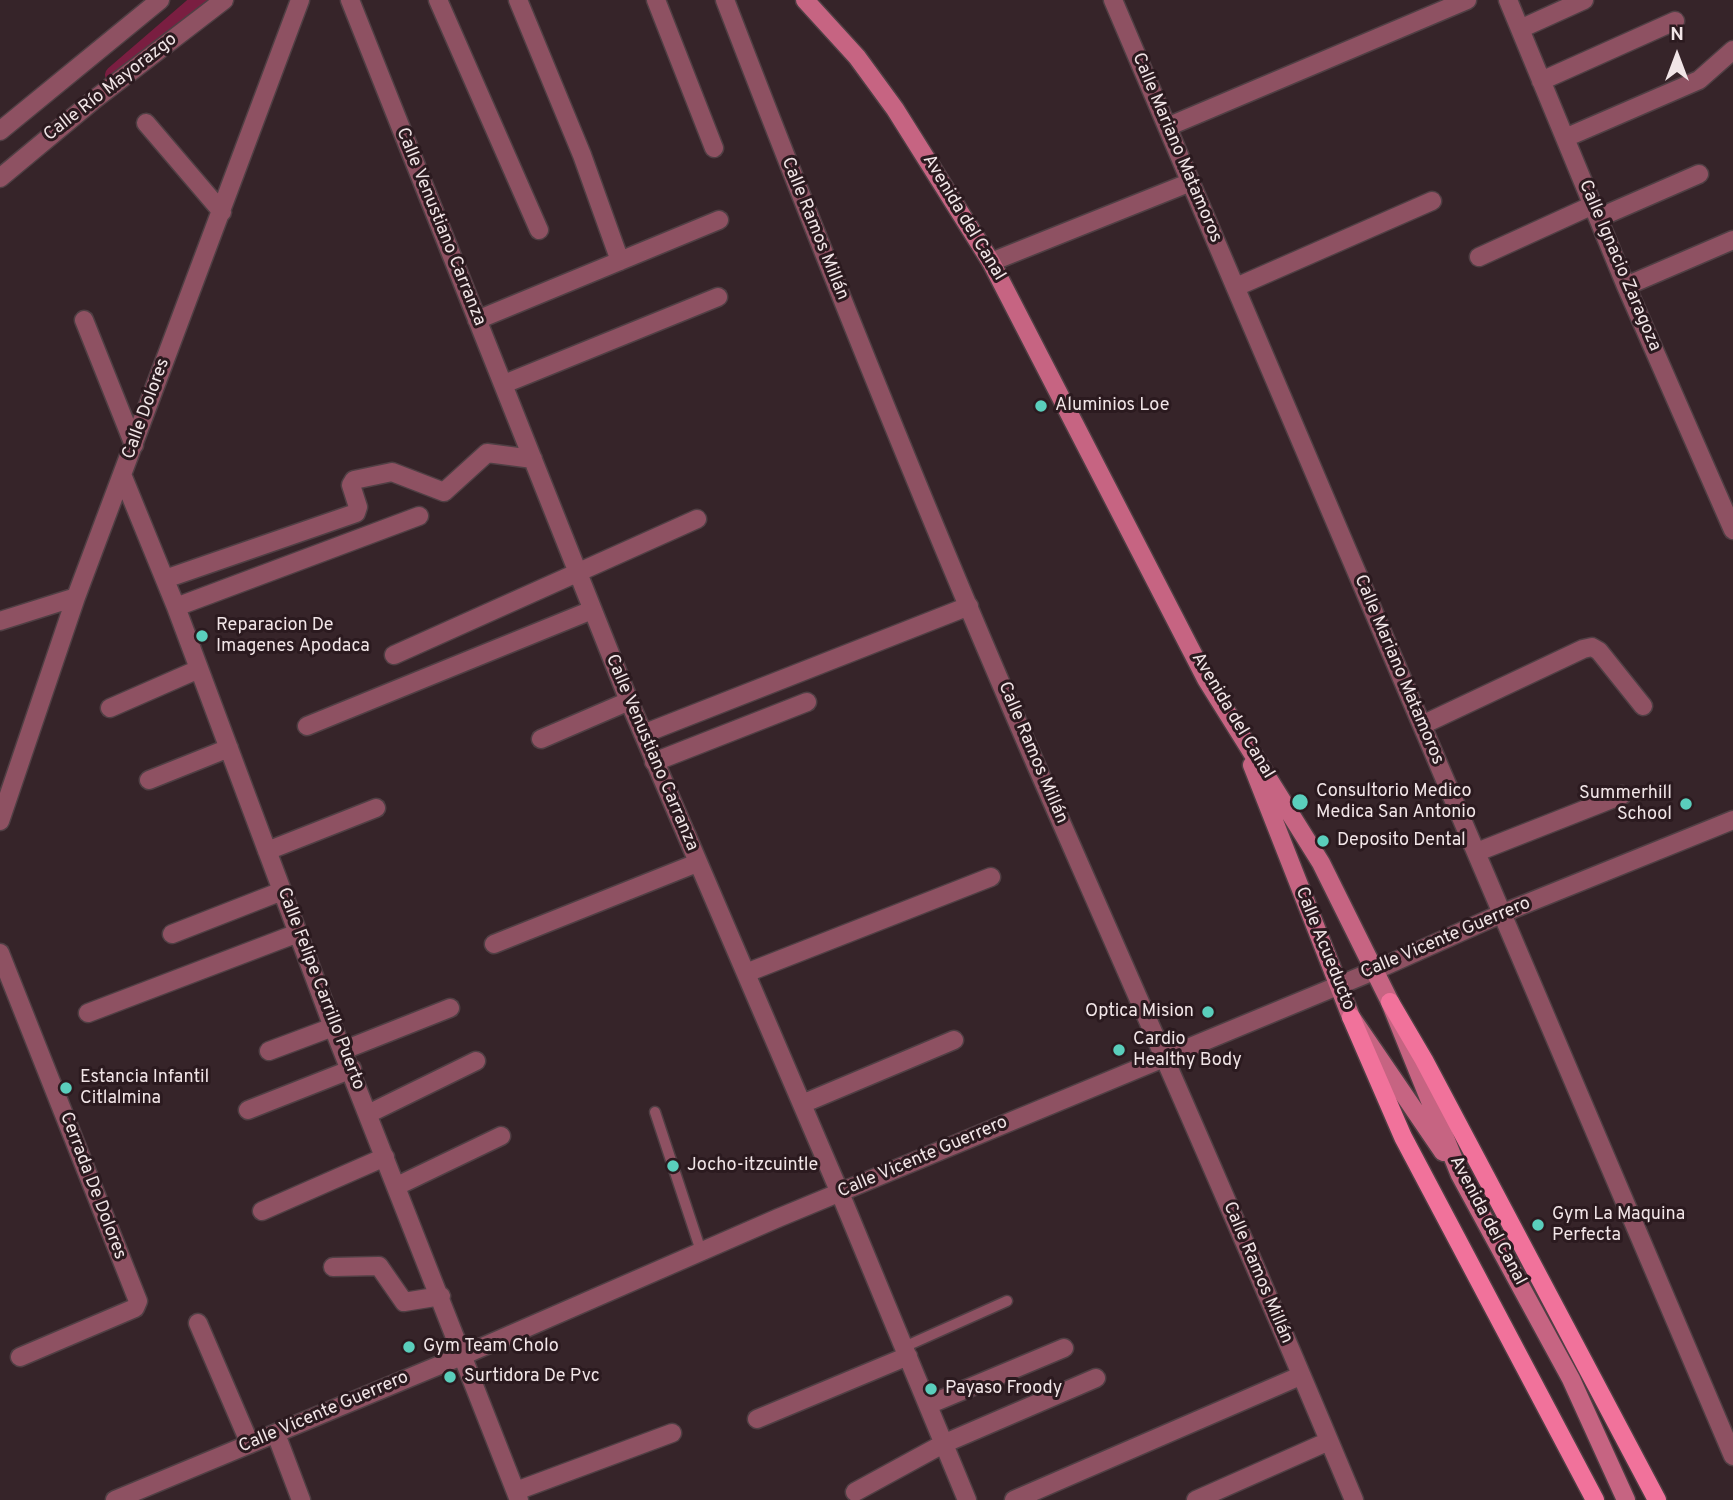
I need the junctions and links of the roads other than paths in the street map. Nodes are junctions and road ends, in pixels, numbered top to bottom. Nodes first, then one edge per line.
1 (160, 0) edge
2 (223, 0) edge
3 (300, 0) edge
4 (350, 0) edge
5 (438, 0) edge
6 (518, 0) edge
7 (656, 0) edge
8 (725, 0) edge
9 (805, 0) edge
10 (1113, 0) edge
11 (1468, 0) edge
12 (1508, 0) edge
13 (1584, 0) edge
14 (1675, 21) dead end
15 (1520, 29) junction
16 (1733, 50) edge
17 (1542, 81) junction
18 (146, 123) dead end
19 (1167, 127) junction
20 (0, 131) edge
21 (1565, 138) junction
22 (714, 148) dead end
23 (1699, 174) dead end
24 (0, 178) edge
25 (1191, 182) junction
26 (1432, 201) dead end
27 (222, 212) junction
28 (1595, 212) junction
29 (719, 220) dead end
30 (538, 230) dead end
31 (1733, 240) edge
32 (1479, 257) dead end
33 (620, 261) junction
34 (991, 262) junction
35 (1626, 286) junction
36 (1236, 287) junction
37 (718, 297) dead end
38 (84, 320) dead end
39 (477, 320) junction
40 (504, 384) junction
41 (134, 445) junction
42 (533, 458) junction
43 (122, 477) junction
44 (419, 516) dead end
45 (696, 519) dead end
46 (1733, 530) edge
47 (578, 575) junction
48 (165, 579) junction
49 (76, 597) junction
50 (969, 606) junction
51 (176, 607) junction
52 (592, 610) junction
53 (0, 621) edge
54 (394, 654) dead end
55 (199, 669) junction
56 (629, 701) junction
57 (807, 702) dead end
58 (1643, 706) dead end
59 (110, 708) dead end
60 (1422, 725) junction
61 (307, 726) dead end
62 (643, 734) junction
63 (541, 738) dead end
64 (1243, 742) junction
65 (229, 748) junction
66 (654, 762) junction
67 (149, 780) dead end
68 (1622, 795) dead end
69 (376, 808) dead end
70 (1733, 820) edge
71 (0, 821) edge
72 (267, 851) junction
73 (1477, 852) junction
74 (697, 863) junction
75 (991, 877) dead end
76 (282, 891) junction
77 (1503, 913) junction
78 (298, 933) junction
79 (172, 934) dead end
80 (494, 944) dead end
81 (0, 953) edge
82 (1376, 970) junction
83 (746, 973) junction
84 (1338, 985) junction
85 (1390, 1002) junction
86 (450, 1008) dead end
87 (88, 1013) dead end
88 (1351, 1017) junction
89 (333, 1027) junction
90 (954, 1040) dead end
91 (344, 1050) junction
92 (269, 1051) dead end
93 (1166, 1056) junction
94 (476, 1061) dead end
95 (352, 1069) junction
96 (802, 1104) junction
97 (248, 1110) dead end
98 (655, 1112) dead end
99 (368, 1114) junction
100 (501, 1136) dead end
101 (385, 1157) junction
102 (1461, 1178) junction
103 (397, 1186) junction
104 (840, 1193) junction
105 (262, 1211) dead end
106 (701, 1251) junction
107 (333, 1267) dead end
108 (441, 1296) junction
109 (1007, 1301) dead end
110 (198, 1323) dead end
111 (1064, 1348) dead end
112 (906, 1351) junction
113 (464, 1355) junction
114 (20, 1357) dead end
115 (1300, 1376) junction
116 (1097, 1378) dead end
117 (928, 1405) junction
118 (757, 1419) dead end
119 (672, 1433) dead end
120 (276, 1434) junction
121 (1329, 1441) junction
122 (250, 1444) junction
123 (943, 1444) junction
124 (1733, 1455) edge
125 (855, 1492) dead end
126 (517, 1495) edge
127 (115, 1500) edge
128 (301, 1500) edge
129 (967, 1500) edge
130 (1014, 1500) edge
131 (1196, 1500) edge
132 (1354, 1500) edge
133 (1595, 1500) edge
134 (1626, 1500) edge
135 (1657, 1500) edge

1 - 20 street, Calle Río Mayorazgo
2 - 24 street, Calle Río Mayorazgo
3 - 27 street, Calle Dolores
4 - 39 street, Calle Venustiano Carranza
5 - 30 street
6 - 33 street
7 - 22 street
8 - 50 street, Calle Ramos Millán
9 - 34 main road, Avenida del Canal
10 - 19 street, Calle Mariano Matamoros
11 - 19 street
12 - 15 street, Calle Ignacio Zaragoza
13 - 15 street
14 - 17 street
15 - 17 street, Calle Ignacio Zaragoza
16 - 21 street
17 - 21 street, Calle Ignacio Zaragoza
18 - 27 street
19 - 25 street, Calle Mariano Matamoros
21 - 28 street, Calle Ignacio Zaragoza
23 - 28 street
25 - 34 street
25 - 36 street, Calle Mariano Matamoros
26 - 36 street
27 - 41 street, Calle Dolores
28 - 32 street
28 - 35 street, Calle Ignacio Zaragoza
29 - 33 street
31 - 35 street
33 - 39 street
34 - 64 main road, Avenida del Canal
35 - 46 street, Calle Ignacio Zaragoza
36 - 60 street, Calle Mariano Matamoros
37 - 40 street
38 - 41 street
39 - 40 street, Calle Venustiano Carranza
40 - 42 street, Calle Venustiano Carranza
41 - 43 street, Calle Dolores
42 - 47 street, Calle Venustiano Carranza
42 - 48 street
43 - 48 street, Calle Felipe Carrillo Puerto
43 - 49 street, Calle Dolores
44 - 51 street
45 - 47 street
47 - 52 street, Calle Venustiano Carranza
47 - 54 street
48 - 51 street, Calle Felipe Carrillo Puerto
49 - 53 street
49 - 71 street, Calle Dolores
50 - 62 street
50 - 93 street, Calle Ramos Millán
51 - 55 street, Calle Felipe Carrillo Puerto
52 - 56 street, Calle Venustiano Carranza
52 - 61 street
55 - 59 street
55 - 65 street, Calle Felipe Carrillo Puerto
56 - 62 street, Calle Venustiano Carranza
56 - 63 street
57 - 66 street
58 - 60 street
60 - 73 street, Calle Mariano Matamoros
62 - 66 street, Calle Venustiano Carranza
64 - 82 main road, Avenida del Canal
64 - 84 main road, Calle Acueducto
65 - 67 street
65 - 72 street, Calle Felipe Carrillo Puerto
66 - 74 street, Calle Venustiano Carranza
68 - 73 street
69 - 72 street
70 - 77 street, Calle Vicente Guerrero
72 - 76 street, Calle Felipe Carrillo Puerto
73 - 77 street, Calle Mariano Matamoros
74 - 80 street
74 - 83 street, Calle Venustiano Carranza
75 - 83 street
76 - 78 street, Calle Felipe Carrillo Puerto
76 - 79 street
77 - 82 street, Calle Vicente Guerrero
77 - 124 street, Calle Mariano Matamoros
78 - 87 street
78 - 89 street, Calle Felipe Carrillo Puerto
81 - 114 street, Cerrada De Dolores
82 - 84 street, Calle Vicente Guerrero
82 - 85 main road, Avenida del Canal
83 - 96 street, Calle Venustiano Carranza
84 - 88 main road, Calle Acueducto
84 - 93 street, Calle Vicente Guerrero
85 - 102 main road, Avenida del Canal
85 - 135 main road
86 - 91 street
88 - 102 main road, Calle Acueducto
88 - 133 main road
89 - 91 street, Calle Felipe Carrillo Puerto
89 - 92 street
90 - 96 street
91 - 95 street, Calle Felipe Carrillo Puerto
93 - 104 street, Calle Vicente Guerrero
93 - 115 street, Calle Ramos Millán
94 - 99 street
95 - 97 street
95 - 99 street, Calle Felipe Carrillo Puerto
96 - 104 street, Calle Venustiano Carranza
98 - 106 lane
99 - 101 street, Calle Felipe Carrillo Puerto
100 - 103 street
101 - 103 street, Calle Felipe Carrillo Puerto
101 - 105 street
102 - 134 main road, Avenida del Canal
103 - 108 street, Calle Felipe Carrillo Puerto
104 - 106 street, Calle Vicente Guerrero
104 - 112 street, Calle Venustiano Carranza
106 - 113 street, Calle Vicente Guerrero
107 - 108 street
108 - 113 street, Calle Felipe Carrillo Puerto
109 - 112 lane
110 - 122 street
111 - 117 street
112 - 117 street, Calle Venustiano Carranza
112 - 118 street
113 - 120 street, Calle Vicente Guerrero
113 - 126 street, Calle Felipe Carrillo Puerto
115 - 121 street, Calle Ramos Millán
115 - 130 street
116 - 123 street
117 - 123 street, Calle Venustiano Carranza
119 - 126 street
120 - 122 street, Calle Vicente Guerrero
120 - 128 street
121 - 131 street
121 - 132 street, Calle Ramos Millán
122 - 127 street, Calle Vicente Guerrero
123 - 125 street
123 - 129 street, Calle Venustiano Carranza

